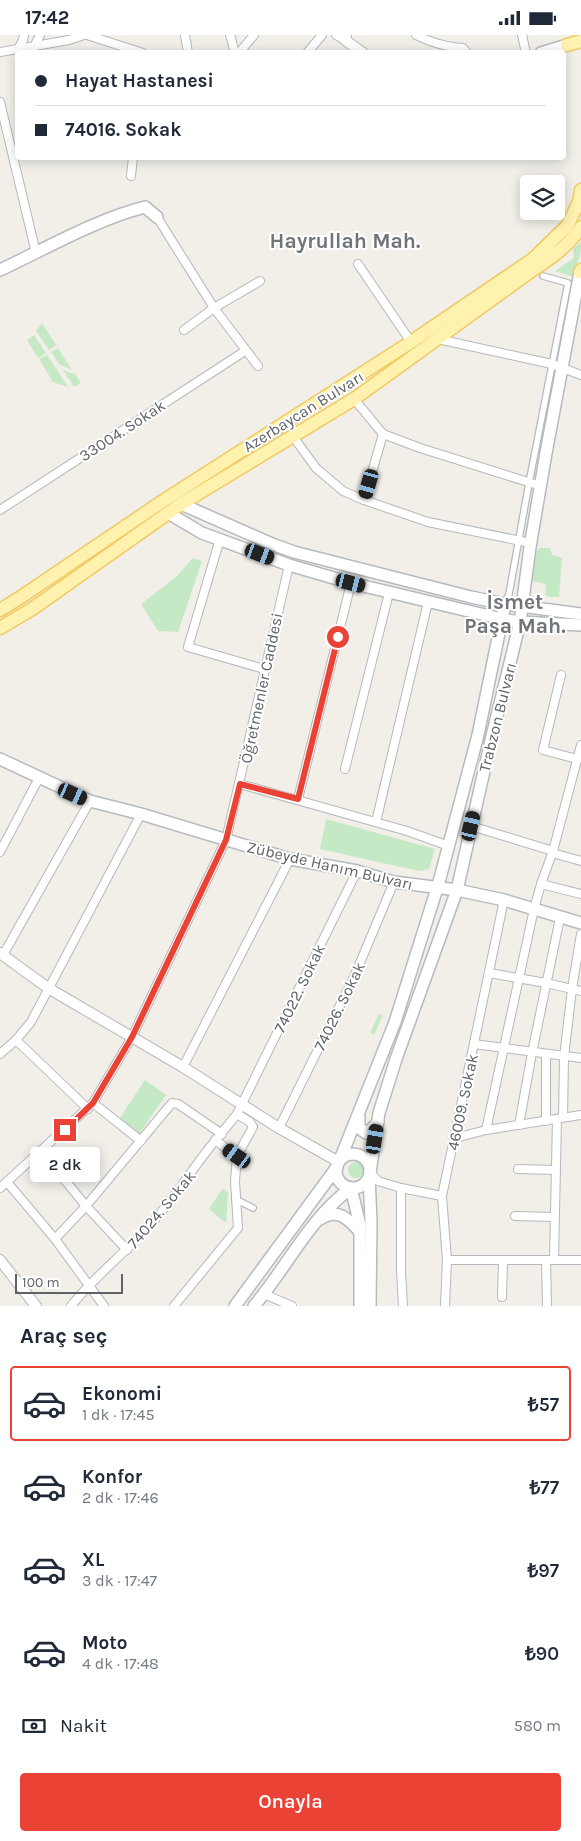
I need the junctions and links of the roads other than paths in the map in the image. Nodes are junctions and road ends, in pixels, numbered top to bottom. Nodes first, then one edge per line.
1 (24, 35) edge
2 (40, 35) edge
3 (85, 35) edge
4 (186, 35) edge
5 (230, 35) edge
6 (254, 35) edge
7 (322, 35) edge
8 (416, 35) edge
9 (522, 35) edge
10 (342, 37) edge
11 (118, 39) edge
12 (581, 41) edge
13 (567, 45) joint
14 (34, 47) junction
15 (18, 49) junction
16 (138, 50) edge
17 (188, 50) edge
18 (236, 50) edge
19 (240, 50) edge
20 (310, 50) edge
21 (359, 50) edge
22 (465, 50) edge
23 (525, 50) edge
24 (551, 50) edge
25 (0, 52) edge
26 (0, 102) edge
27 (133, 160) edge
28 (131, 176) dead end
29 (581, 190) edge
30 (157, 217) joint
31 (581, 227) edge
32 (36, 253) junction
33 (358, 264) dead end
34 (0, 270) edge
35 (581, 271) edge
36 (543, 276) dead end
37 (260, 281) dead end
38 (214, 308) junction
39 (454, 326) junction
40 (184, 330) dead end
41 (437, 338) junction
42 (411, 342) junction
43 (456, 342) junction
44 (245, 351) junction
45 (554, 364) junction
46 (258, 366) dead end
47 (581, 375) edge
48 (354, 399) junction
49 (383, 434) junction
50 (292, 435) junction
51 (529, 483) junction
52 (541, 485) junction
53 (364, 500) junction
54 (181, 504) junction
55 (0, 510) edge
56 (168, 513) junction
57 (220, 539) junction
58 (518, 541) junction
59 (531, 543) junction
60 (288, 565) junction
61 (351, 583) junction
62 (389, 593) junction
63 (428, 602) junction
64 (505, 604) junction
65 (523, 606) junction
66 (0, 610) edge
67 (581, 614) edge
68 (502, 619) junction
69 (520, 622) junction
70 (581, 625) edge
71 (0, 628) edge
72 (264, 669) junction
73 (560, 675) dead end
74 (581, 745) edge
75 (0, 759) edge
76 (577, 759) junction
77 (345, 769) dead end
78 (39, 778) junction
79 (240, 784) junction
80 (298, 799) junction
81 (90, 801) junction
82 (141, 814) junction
83 (376, 822) junction
84 (471, 826) junction
85 (226, 840) junction
86 (449, 846) junction
87 (0, 851) edge
88 (553, 852) junction
89 (290, 859) junction
90 (581, 861) edge
91 (356, 871) junction
92 (394, 882) junction
93 (541, 884) junction
94 (436, 888) junction
95 (457, 890) junction
96 (581, 894) edge
97 (504, 900) junction
98 (534, 909) junction
99 (560, 918) junction
100 (581, 923) edge
101 (581, 934) edge
102 (2, 954) edge
103 (489, 973) junction
104 (520, 978) junction
105 (546, 983) junction
106 (48, 988) junction
107 (572, 989) junction
108 (581, 991) edge
109 (132, 1037) junction
110 (16, 1040) junction
111 (474, 1044) junction
112 (505, 1049) junction
113 (532, 1053) junction
114 (0, 1054) edge
115 (546, 1055) junction
116 (564, 1057) junction
117 (581, 1058) edge
118 (183, 1067) junction
119 (242, 1104) junction
120 (91, 1106) junction
121 (359, 1113) junction
122 (237, 1114) junction
123 (581, 1115) edge
124 (560, 1118) junction
125 (546, 1121) junction
126 (378, 1123) junction
127 (519, 1125) junction
128 (279, 1128) junction
129 (486, 1131) junction
130 (222, 1134) junction
131 (455, 1138) junction
132 (215, 1140) junction
133 (141, 1141) junction
134 (42, 1151) junction
135 (237, 1156) junction
136 (338, 1164) junction
137 (518, 1169) dead end
138 (555, 1170) junction
139 (370, 1175) junction
140 (7, 1182) junction
141 (0, 1188) edge
142 (351, 1188) junction
143 (401, 1188) junction
144 (442, 1196) junction
145 (235, 1199) junction
146 (86, 1206) junction
147 (253, 1208) dead end
148 (515, 1216) dead end
149 (554, 1217) junction
150 (315, 1223) junction
151 (360, 1232) junction
152 (55, 1239) junction
153 (127, 1250) junction
154 (0, 1260) edge
155 (447, 1260) junction
156 (503, 1260) junction
157 (550, 1260) junction
158 (581, 1260) edge
159 (4, 1272) edge
160 (88, 1285) junction
161 (264, 1294) junction
162 (502, 1297) dead end
163 (36, 1306) edge
164 (71, 1306) edge
165 (104, 1306) edge
166 (174, 1306) edge
167 (235, 1306) edge
168 (254, 1306) edge
169 (292, 1306) edge
170 (360, 1306) edge
171 (370, 1306) edge
172 (403, 1306) edge
173 (445, 1306) edge
174 (547, 1306) edge

1 - 15 street
2 - 14 street
3 - 11 street
3 - 14 street
4 - 17 street
5 - 18 street
6 - 19 street
7 - 20 street
8 - 22 street
9 - 23 street
10 - 21 street
11 - 16 street
12 - 13 main road
13 - 24 main road
14 - 15 street
15 - 25 street
26 - 32 street
27 - 28 street
29 - 42 main road, Azerbaycan Bulvarı
30 - 32 main road
30 - 38 street
31 - 39 main road, Azerbaycan Bulvarı
32 - 34 main road
33 - 42 street
35 - 45 main road, Trabzon Bulvarı
36 - 45 street, Trabzon Bulvarı
37 - 38 street
38 - 40 street
38 - 44 street
39 - 41 main road, Azerbaycan Bulvarı
39 - 43 street
41 - 43 street
41 - 48 main road, Azerbaycan Bulvarı
42 - 66 main road, Azerbaycan Bulvarı
43 - 45 street
44 - 46 street
44 - 55 street, 33004. Sokak
45 - 47 street
45 - 51 street, Trabzon Bulvarı
45 - 52 main road, Trabzon Bulvarı
48 - 49 street
48 - 50 main road, Azerbaycan Bulvarı
49 - 51 street
49 - 53 street
50 - 53 street
50 - 54 main road, Azerbaycan Bulvarı
51 - 52 street
51 - 58 street, Trabzon Bulvarı
52 - 59 main road, Trabzon Bulvarı
53 - 58 street
54 - 56 main road, Azerbaycan Bulvarı
54 - 64 main road
56 - 57 main road
56 - 71 main road, Azerbaycan Bulvarı
57 - 60 main road
57 - 72 street
58 - 59 street
58 - 64 street, Trabzon Bulvarı
59 - 65 main road, Trabzon Bulvarı
60 - 61 main road
60 - 72 street, Öğretmenler Caddesi
61 - 62 main road
61 - 80 street
62 - 63 main road
62 - 77 street
63 - 68 main road
63 - 83 street
64 - 65 main road
64 - 68 main road, Trabzon Bulvarı
65 - 67 main road
65 - 69 main road, Trabzon Bulvarı
68 - 69 main road
68 - 86 main road, Trabzon Bulvarı
69 - 70 main road
69 - 84 main road, Trabzon Bulvarı
72 - 79 street, Öğretmenler Caddesi
73 - 76 street
74 - 76 street
75 - 78 main road, Zübeyde Hanım Bulvarı
76 - 88 street
78 - 81 main road, Zübeyde Hanım Bulvarı
78 - 87 street
79 - 80 street
79 - 85 street, Öğretmenler Caddesi
80 - 83 street
81 - 82 main road, Zübeyde Hanım Bulvarı
81 - 102 street
82 - 85 main road, Zübeyde Hanım Bulvarı
82 - 106 street
83 - 86 street
84 - 88 street
84 - 95 main road, Trabzon Bulvarı
85 - 89 main road, Zübeyde Hanım Bulvarı
85 - 109 street, Öğretmenler Caddesi
86 - 94 main road, Trabzon Bulvarı
88 - 90 street
88 - 93 street
89 - 91 main road, Zübeyde Hanım Bulvarı
89 - 118 street
91 - 92 main road, Zübeyde Hanım Bulvarı
91 - 119 street, 74022. Sokak
92 - 94 main road, Zübeyde Hanım Bulvarı
92 - 128 street, 74026. Sokak
93 - 96 street
93 - 98 street
94 - 95 main road, Zübeyde Hanım Bulvarı
94 - 121 main road, Trabzon Bulvarı
95 - 97 main road, Zübeyde Hanım Bulvarı
95 - 126 main road, Trabzon Bulvarı
97 - 98 main road, Zübeyde Hanım Bulvarı
97 - 103 street, 46009. Sokak
98 - 99 main road, Zübeyde Hanım Bulvarı
98 - 104 street
99 - 100 main road, Zübeyde Hanım Bulvarı
99 - 105 street
101 - 107 street
102 - 106 street
103 - 104 street
103 - 111 street, 46009. Sokak
104 - 105 street
104 - 112 street
105 - 107 street
105 - 113 street
106 - 109 street
106 - 110 street
107 - 108 street
107 - 116 street
109 - 118 street
109 - 120 street, Öğretmenler Caddesi
110 - 114 street
110 - 120 street
111 - 112 street
111 - 131 street, 46009. Sokak
112 - 113 street
112 - 129 street
113 - 115 street
113 - 127 street
115 - 116 street
115 - 125 street
116 - 117 street
116 - 124 street
118 - 119 street
119 - 122 street, 74024. Sokak
119 - 128 street
120 - 133 street
120 - 134 street, Öğretmenler Caddesi
121 - 126 main road
121 - 136 main road, Trabzon Bulvarı
122 - 130 street, 74024. Sokak
122 - 135 street
123 - 124 street
124 - 125 street
124 - 138 street
125 - 127 street
126 - 139 main road, Trabzon Bulvarı
127 - 129 street
128 - 136 street
129 - 131 street
130 - 132 street, 74024. Sokak
130 - 133 street
131 - 144 street, 46009. Sokak
132 - 135 street
132 - 153 street, 74024. Sokak
133 - 146 street
134 - 140 street, Öğretmenler Caddesi
134 - 146 street
135 - 145 street
136 - 139 main road
136 - 142 main road
136 - 167 main road, Trabzon Bulvarı
137 - 138 street
138 - 149 street
139 - 142 main road
139 - 143 street
139 - 171 main road, Trabzon Bulvarı
140 - 141 street, Öğretmenler Caddesi
140 - 152 street
142 - 150 main road
142 - 151 main road
143 - 144 street
143 - 172 street
144 - 155 street, 46009. Sokak
145 - 147 street
145 - 166 street
146 - 152 street
146 - 153 street
148 - 149 street
149 - 157 street
150 - 151 main road
150 - 161 main road
151 - 170 main road
152 - 160 street
153 - 160 street, 74024. Sokak
154 - 159 street
155 - 156 street
155 - 173 street, 46009. Sokak
156 - 157 street
156 - 162 street
157 - 158 street
157 - 174 street
159 - 163 street
160 - 164 street, 74024. Sokak
160 - 165 street
161 - 168 main road
161 - 169 street

